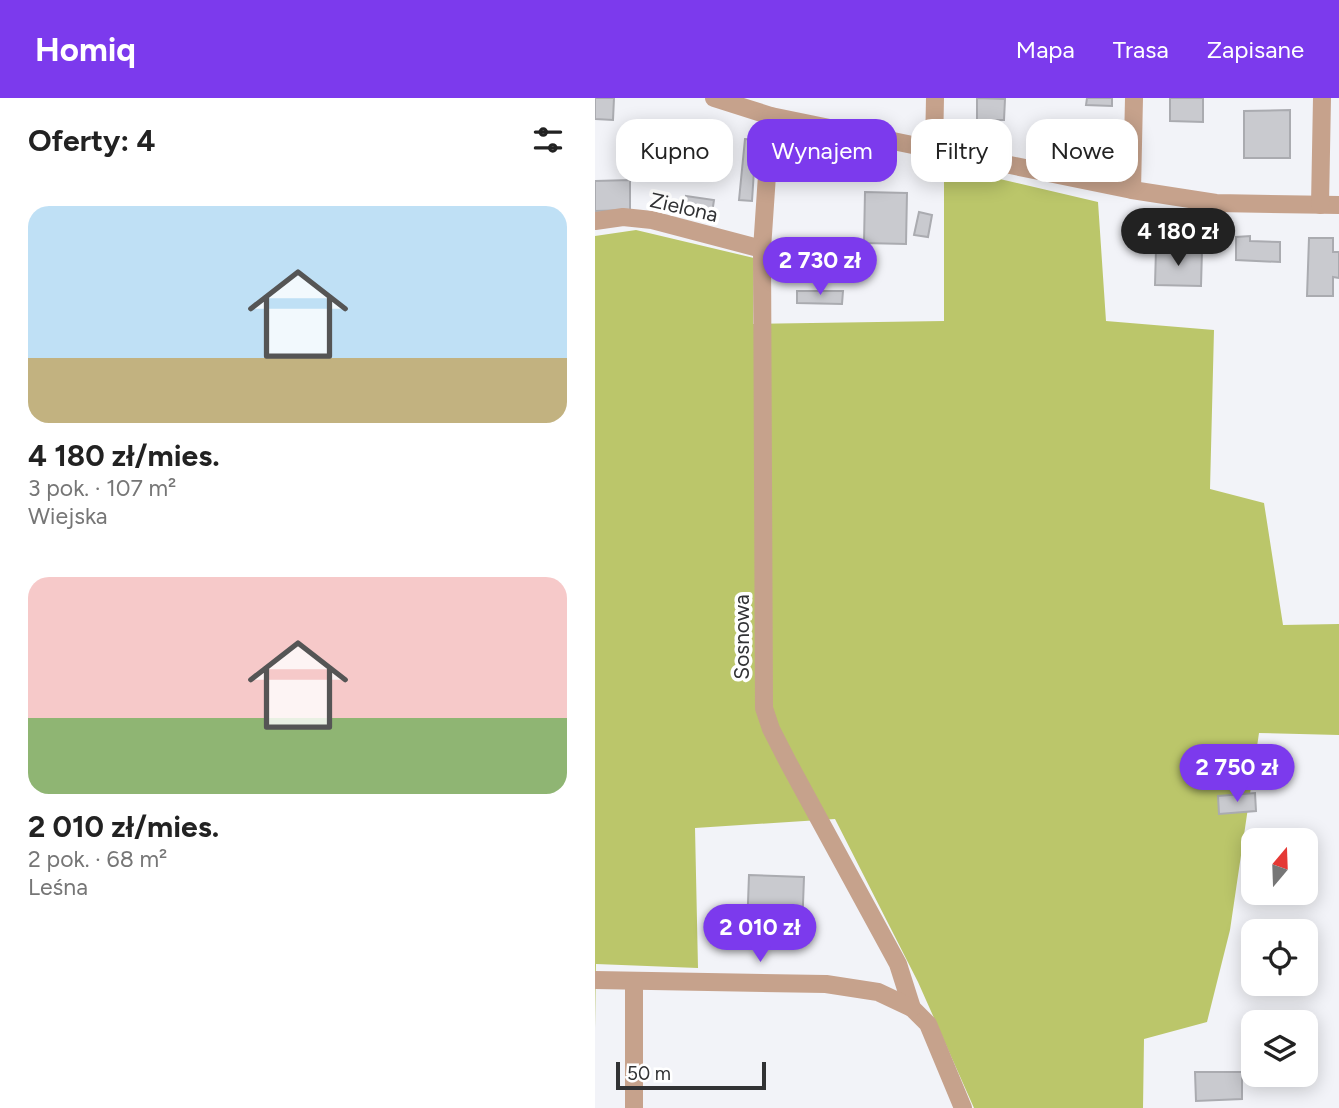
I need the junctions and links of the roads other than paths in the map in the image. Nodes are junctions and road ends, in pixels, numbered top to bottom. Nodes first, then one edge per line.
1 (714, 98) edge
2 (935, 98) edge
3 (1134, 98) edge
4 (1322, 98) edge
5 (772, 116) junction
6 (935, 119) edge
7 (911, 144) edge
8 (1012, 165) edge
9 (1132, 190) junction
10 (1320, 205) junction
11 (1339, 205) edge
12 (595, 221) edge
13 (762, 249) junction
14 (595, 980) edge
15 (634, 982) junction
16 (912, 1008) junction
17 (634, 1108) edge
18 (963, 1108) edge

1 - 5 street
2 - 6 street
3 - 9 street
4 - 10 street
5 - 7 street
5 - 13 street, Sosnowa
8 - 9 street
9 - 10 street
10 - 11 street
12 - 13 street, Zielona
13 - 16 street, Sosnowa
14 - 15 street
15 - 16 street
15 - 17 street
16 - 18 street, Sosnowa

